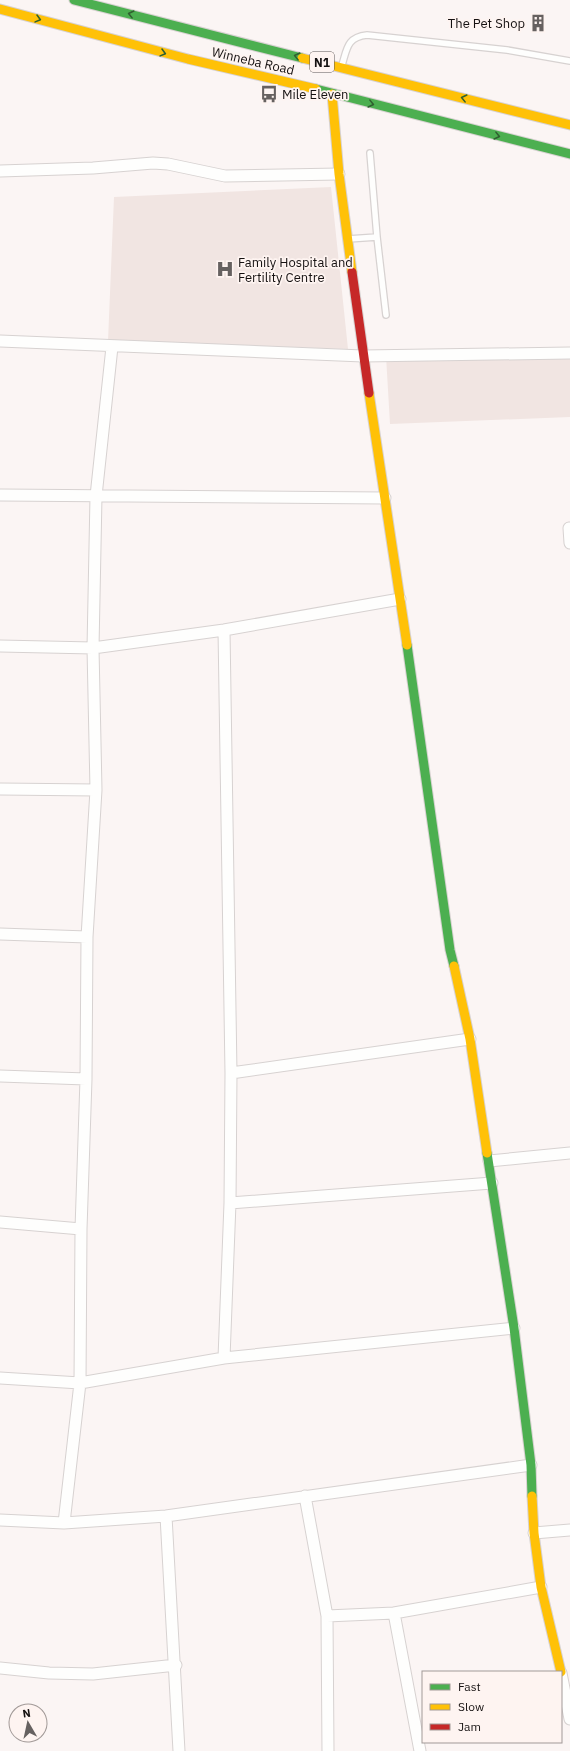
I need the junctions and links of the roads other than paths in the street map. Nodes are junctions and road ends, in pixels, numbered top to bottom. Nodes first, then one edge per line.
1 (74, 0) edge
2 (0, 9) edge
3 (570, 61) edge
4 (341, 67) junction
5 (332, 94) junction
6 (570, 124) edge
7 (370, 153) dead end
8 (570, 154) edge
9 (0, 171) edge
10 (339, 174) junction
11 (377, 237) junction
12 (347, 239) junction
13 (386, 315) dead end
14 (0, 342) edge
15 (112, 347) junction
16 (570, 353) edge
17 (363, 356) junction
18 (0, 495) edge
19 (96, 496) junction
20 (386, 498) junction
21 (569, 528) edge
22 (570, 543) edge
23 (400, 599) junction
24 (224, 630) junction
25 (0, 646) edge
26 (93, 648) junction
27 (0, 789) edge
28 (96, 790) junction
29 (0, 934) edge
30 (87, 937) junction
31 (470, 1039) junction
32 (231, 1072) junction
33 (0, 1076) edge
34 (86, 1079) junction
35 (570, 1153) edge
36 (489, 1161) junction
37 (492, 1183) junction
38 (230, 1203) junction
39 (0, 1222) edge
40 (81, 1229) junction
41 (514, 1328) junction
42 (224, 1358) junction
43 (0, 1378) edge
44 (80, 1383) junction
45 (531, 1465) junction
46 (305, 1496) junction
47 (166, 1516) junction
48 (0, 1520) edge
49 (64, 1523) junction
50 (570, 1530) edge
51 (534, 1533) junction
52 (541, 1587) junction
53 (394, 1613) junction
54 (327, 1616) junction
55 (176, 1665) junction
56 (0, 1668) edge
57 (564, 1677) edge
58 (570, 1719) edge
59 (179, 1751) edge
60 (328, 1751) edge
61 (420, 1751) edge

4 -> 1 main road, Winneba Road / N1
2 -> 5 main road, Winneba Road / N1
3 - 4 lane
6 -> 4 main road, Winneba Road / N1
5 -> 8 main road, Winneba Road / N1
5 - 10 main road
7 - 11 lane
9 - 10 street
10 - 12 main road
11 - 12 lane
11 - 13 lane
12 - 17 main road
14 - 15 street
15 - 17 street
15 - 19 street
16 - 17 street
17 - 20 main road
18 - 19 street
19 - 20 street
19 - 26 street
20 - 23 main road
21 - 22 street
23 - 24 street
23 - 31 main road
24 - 26 street
24 - 32 street
25 - 26 street
26 - 28 street
27 - 28 street
28 - 30 street
29 - 30 street
30 - 34 street
31 - 32 street
31 - 36 main road
32 - 38 street
33 - 34 street
34 - 40 street
35 - 36 street
36 - 37 main road
37 - 38 street
37 - 41 main road
38 - 42 street
39 - 40 street
40 - 44 street
41 - 42 street
41 - 45 main road
42 - 44 street
43 - 44 street
44 - 49 street
45 - 46 street
45 - 51 main road
46 - 47 street
46 - 54 street
47 - 49 street
47 - 55 street
48 - 49 street
50 - 51 street
51 - 52 main road
52 - 53 street
52 - 57 main road
53 - 54 street
53 - 61 street
54 - 60 street
55 - 56 street
55 - 59 street
57 - 58 street

